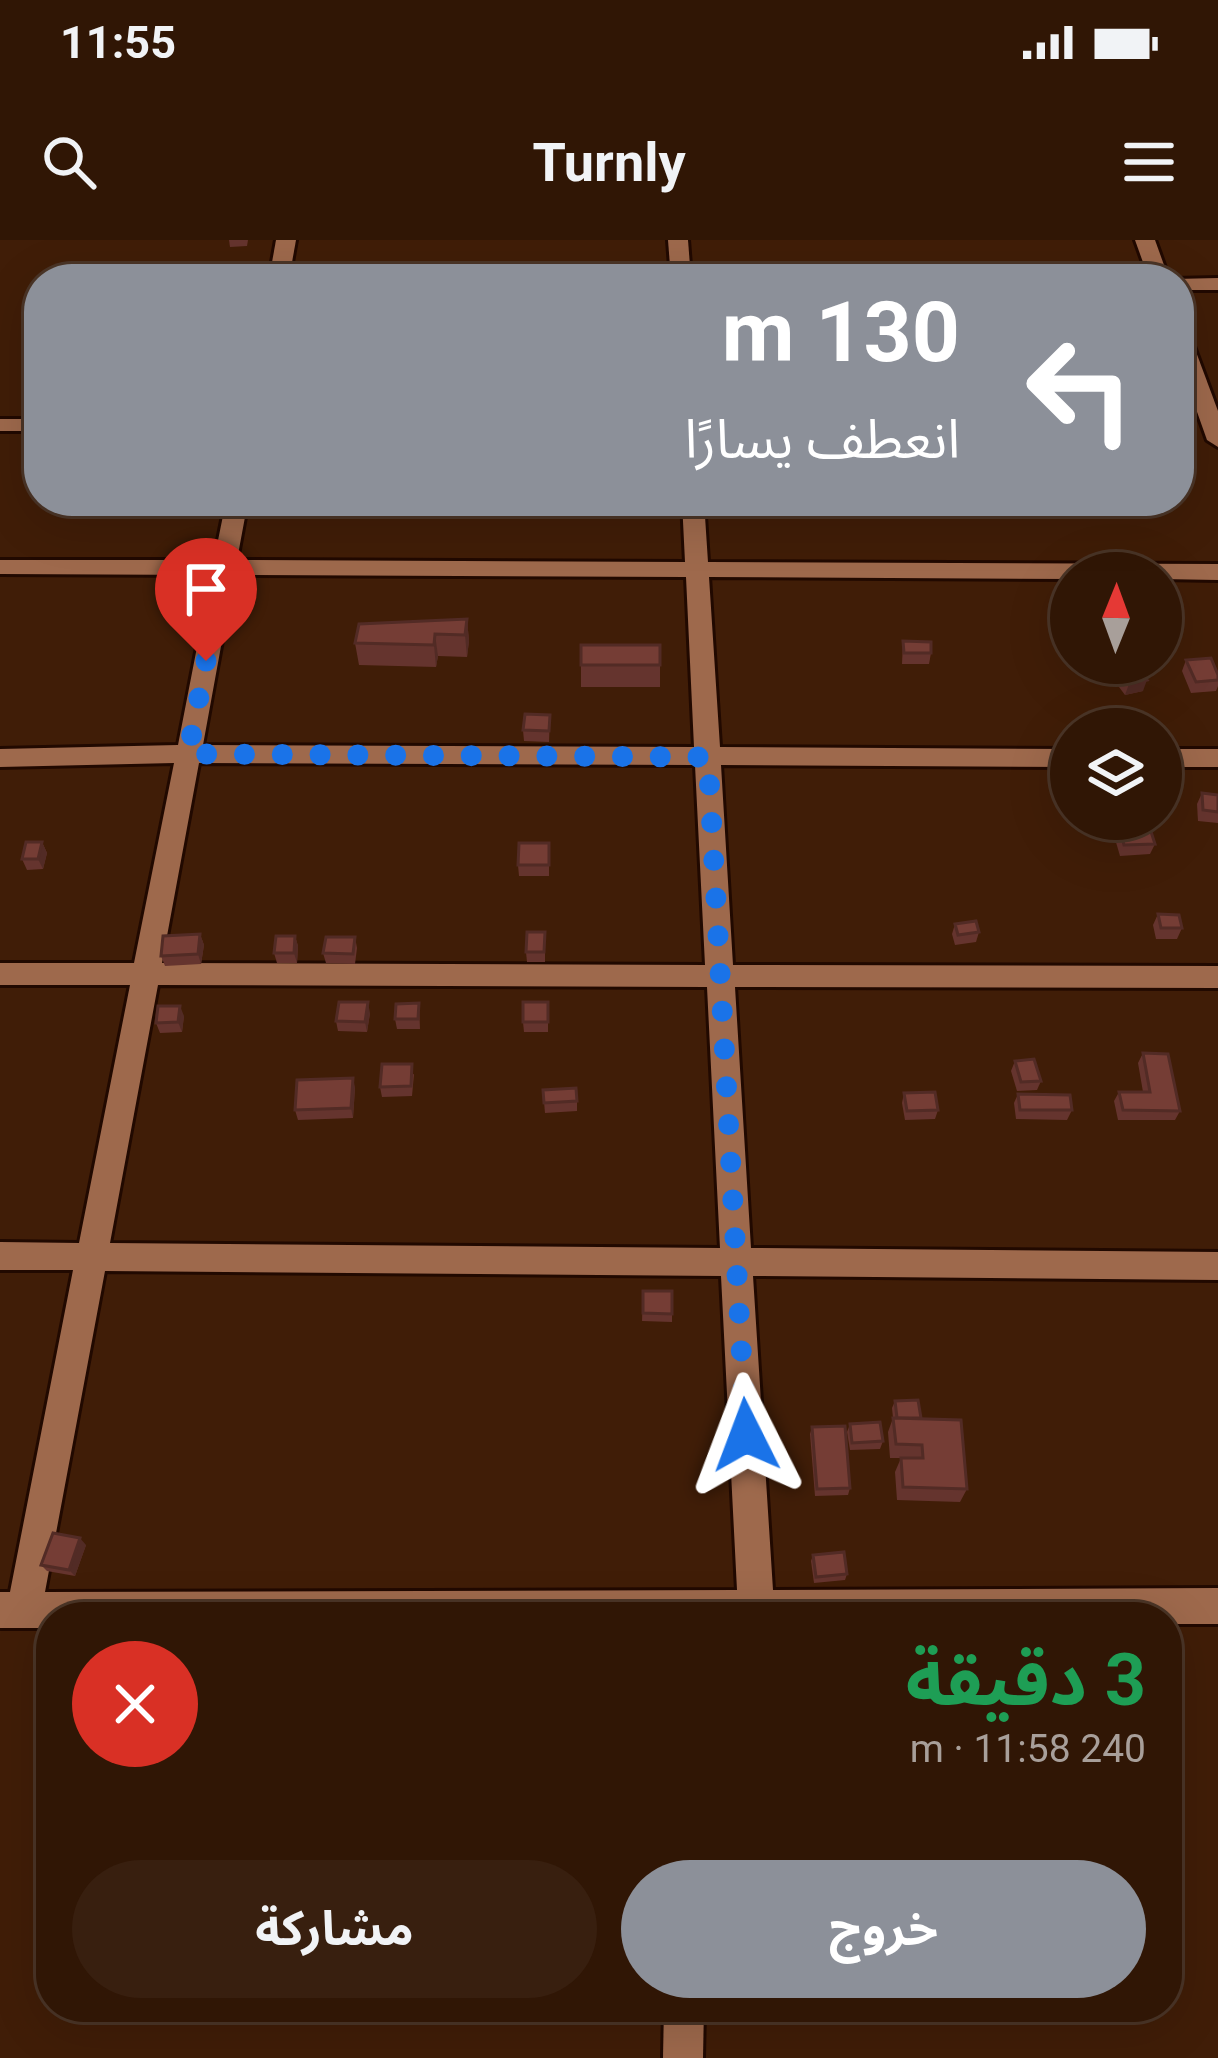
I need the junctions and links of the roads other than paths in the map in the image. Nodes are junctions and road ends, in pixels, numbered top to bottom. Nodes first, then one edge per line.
1 (1194, 372) edge
2 (1216, 429) edge
3 (234, 516) edge
4 (694, 516) edge
5 (0, 567) edge
6 (224, 568) junction
7 (697, 570) junction
8 (1218, 572) edge
9 (188, 754) junction
10 (708, 757) junction
11 (0, 758) edge
12 (1050, 758) edge
13 (1182, 758) edge
14 (1218, 758) edge
15 (0, 974) edge
16 (146, 974) junction
17 (720, 976) junction
18 (1218, 977) edge
19 (0, 1256) edge
20 (92, 1257) junction
21 (737, 1262) junction
22 (1218, 1266) edge
23 (756, 1602) edge
24 (1182, 1606) edge
25 (1218, 1606) edge
26 (12, 1610) edge
27 (684, 2022) edge
28 (683, 2058) edge

1 - 2 street
3 - 6 street
4 - 7 street
5 - 6 street
6 - 7 street
6 - 9 street
7 - 8 street
7 - 10 street
9 - 10 street
9 - 11 street
9 - 16 street
10 - 12 street
10 - 17 street
13 - 14 street
15 - 16 street
16 - 17 street
16 - 20 street
17 - 18 street
17 - 21 street
19 - 20 street
20 - 21 street
20 - 26 street
21 - 22 street
21 - 23 street
24 - 25 street
27 - 28 street

